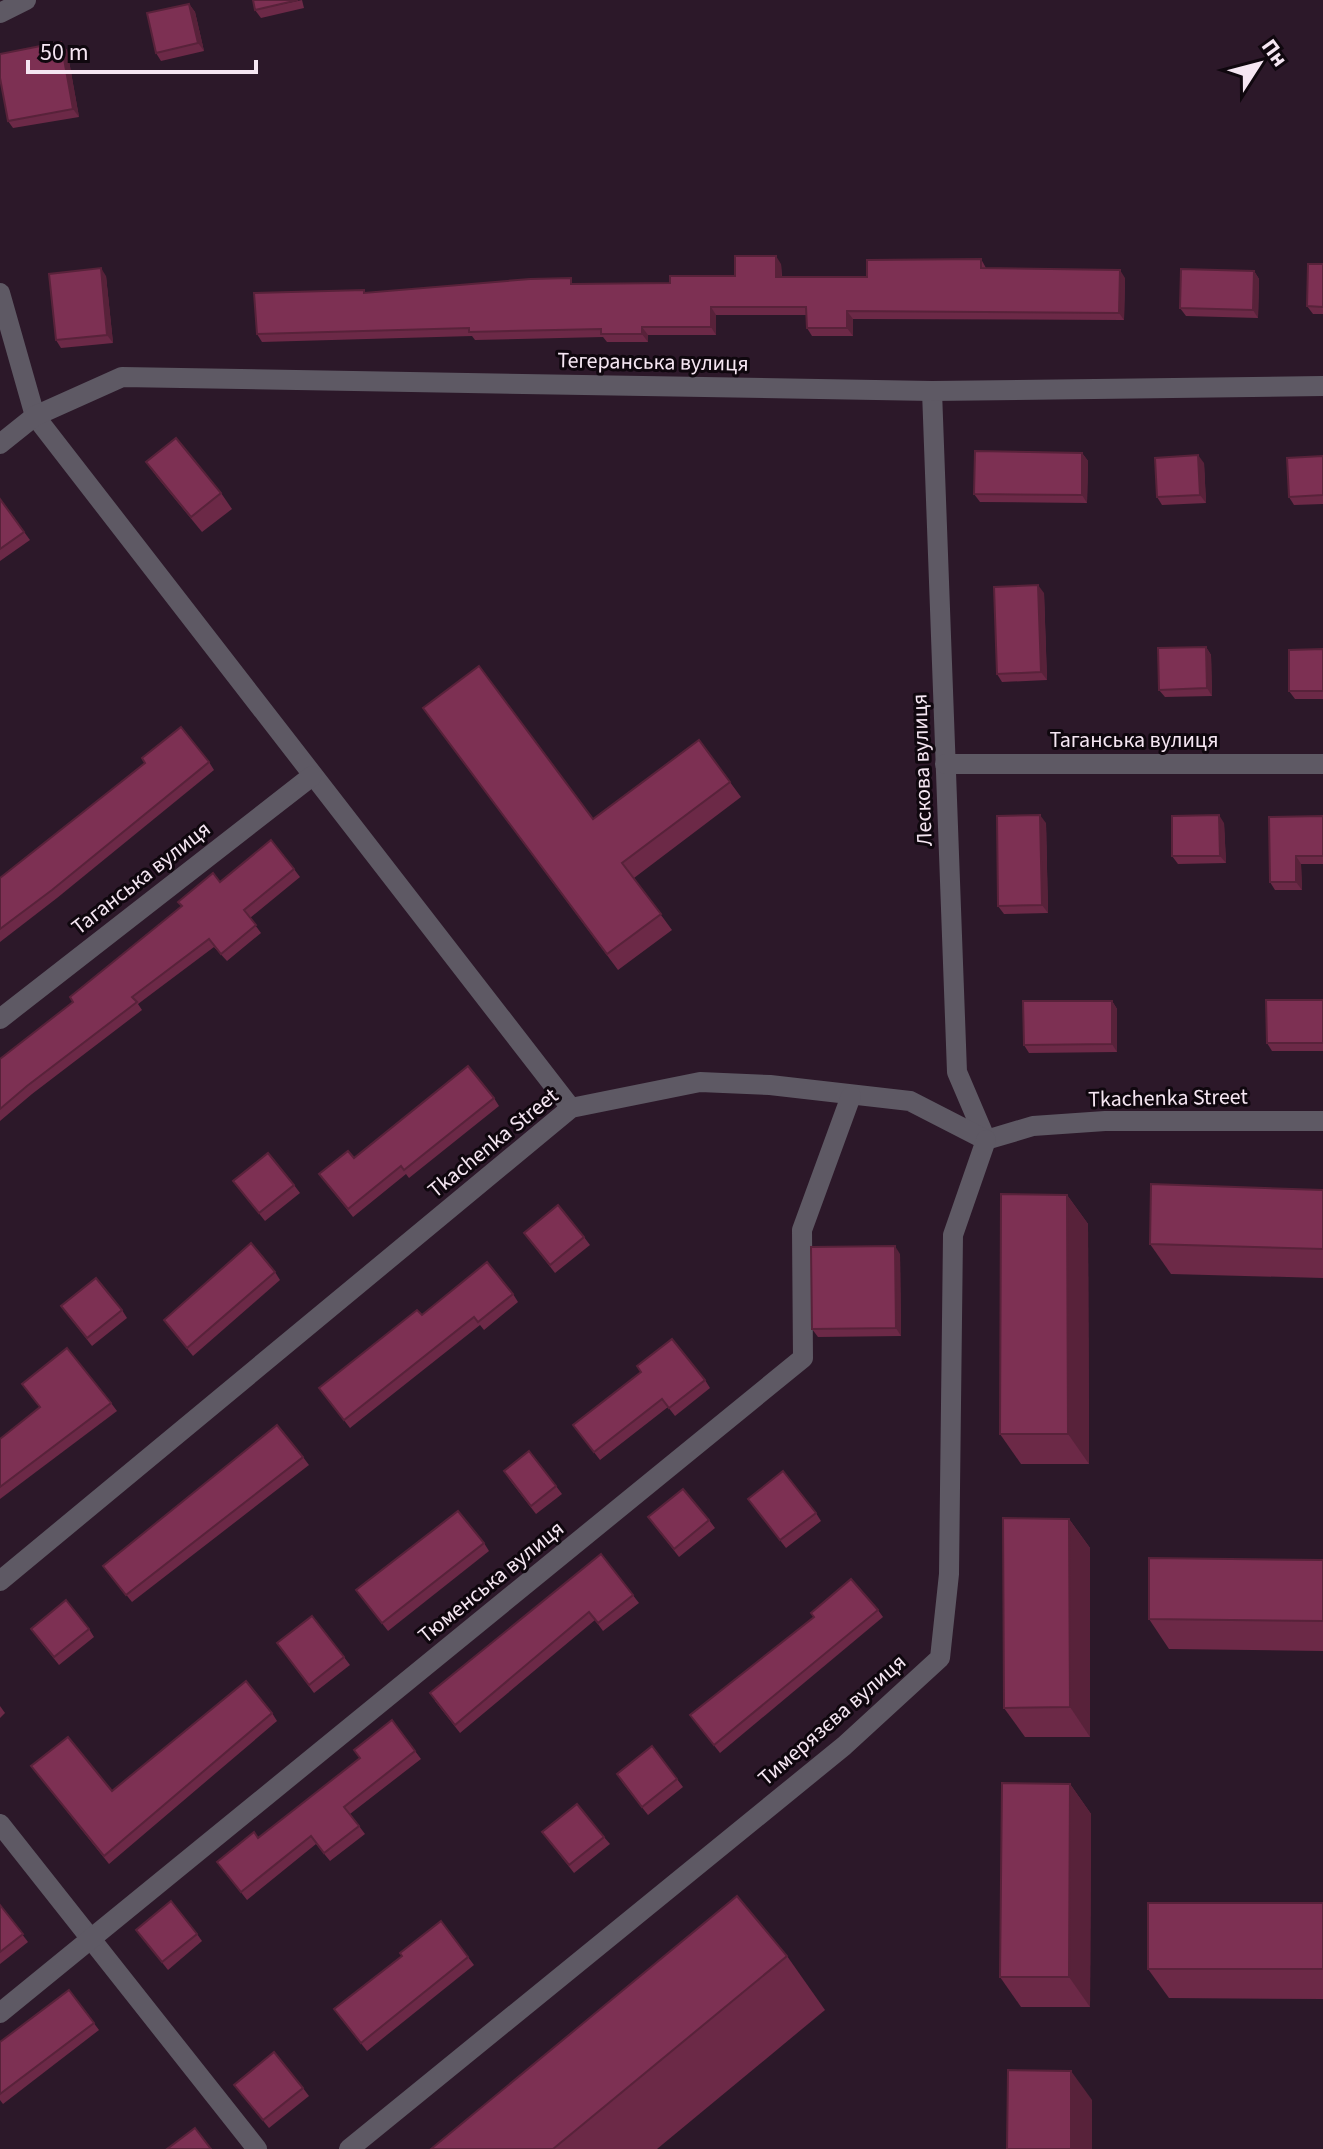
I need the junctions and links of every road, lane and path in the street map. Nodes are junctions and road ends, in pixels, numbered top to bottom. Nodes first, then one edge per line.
1 (26, 0) edge
2 (0, 13) edge
3 (0, 293) edge
4 (1323, 386) edge
5 (932, 391) junction
6 (35, 416) junction
7 (0, 444) edge
8 (945, 764) junction
9 (1323, 764) edge
10 (312, 776) junction
11 (0, 1019) edge
12 (851, 1096) junction
13 (571, 1108) junction
14 (1323, 1121) edge
15 (986, 1140) junction
16 (0, 1581) edge
17 (0, 1824) edge
18 (92, 1939) junction
19 (0, 2013) edge
20 (257, 2149) edge
21 (349, 2149) edge

1 - 2 street
3 - 6 street
4 - 5 street, Тегеранська вулиця
5 - 6 street, Тегеранська вулиця
5 - 8 street, Лескова вулиця
6 - 7 street, Тегеранська вулиця
6 - 10 street
8 - 9 street, Таганська вулиця
8 - 15 street, Лескова вулиця
10 - 11 street, Таганська вулиця
10 - 13 street
12 - 13 street, Tkachenka Street
12 - 15 street, Tkachenka Street
12 - 18 street, Тюменська вулиця
13 - 16 street, Tkachenka Street
14 - 15 street, Tkachenka Street
15 - 21 street, Тимерязєва вулиця
17 - 18 street
18 - 19 street, Тюменська вулиця
18 - 20 street

